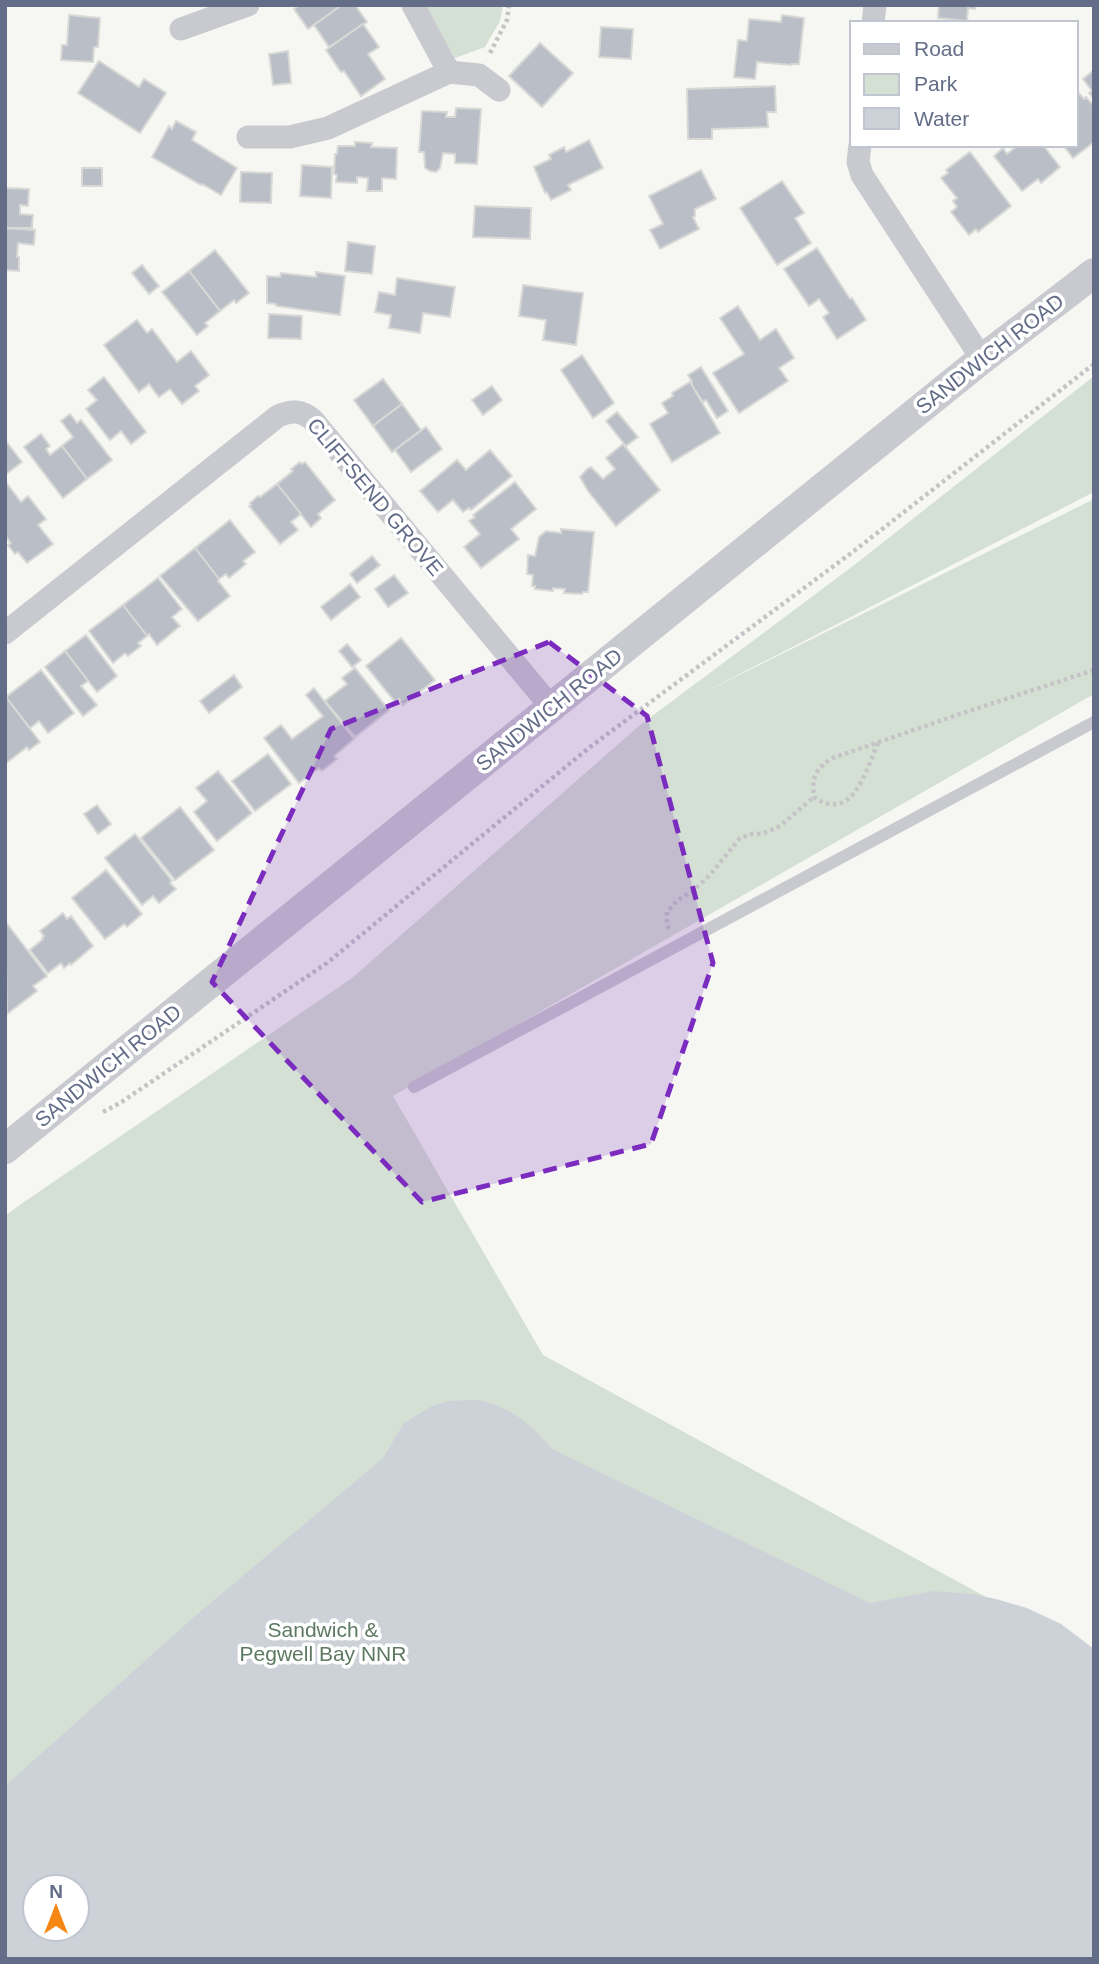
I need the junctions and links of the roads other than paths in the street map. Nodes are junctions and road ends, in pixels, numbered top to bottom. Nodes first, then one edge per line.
1 (413, 5) edge
2 (247, 6) edge
3 (181, 29) dead end
4 (449, 72) junction
5 (499, 90) dead end
6 (248, 137) dead end
7 (860, 147) edge
8 (1094, 273) edge
9 (982, 359) junction
10 (5, 633) edge
11 (552, 708) junction
12 (1094, 722) edge
13 (414, 1087) dead end
14 (5, 1149) edge

1 - 4 street
2 - 3 street
4 - 5 street
4 - 6 street
7 - 9 street
8 - 9 street, SANDWICH ROAD
9 - 11 street, SANDWICH ROAD
10 - 11 street, CLIFFSEND GROVE
11 - 14 street, SANDWICH ROAD
12 - 13 lane

